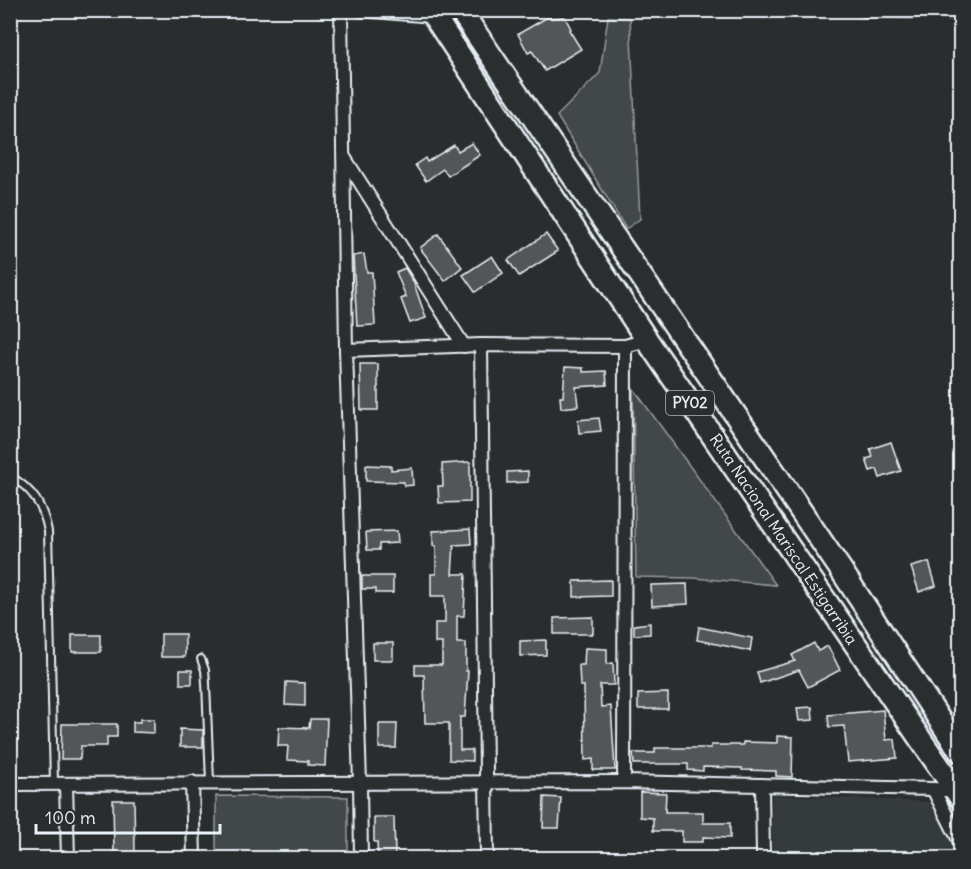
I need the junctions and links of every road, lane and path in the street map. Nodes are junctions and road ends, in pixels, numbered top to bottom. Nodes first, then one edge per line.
1 (341, 10) edge
2 (361, 10) edge
3 (460, 10) edge
4 (864, 10) edge
5 (960, 12) edge
6 (432, 13) edge
7 (343, 156) junction
8 (647, 340) junction
9 (480, 345) junction
10 (464, 346) junction
11 (624, 346) junction
12 (346, 350) junction
13 (10, 476) edge
14 (201, 659) dead end
15 (960, 751) edge
16 (192, 782) junction
17 (210, 782) junction
18 (624, 782) junction
19 (360, 783) junction
20 (487, 783) junction
21 (10, 784) edge
22 (60, 784) junction
23 (762, 785) junction
24 (933, 789) junction
25 (959, 794) edge
26 (960, 842) edge
27 (68, 858) edge
28 (194, 858) edge
29 (361, 858) edge
30 (487, 858) edge
31 (763, 858) edge

1 - 7 street
2 - 6 street
3 - 15 highway, Ruta Nacional Mariscal Estigarribia / PY02
4 - 5 street
6 - 8 highway, Ruta Nacional Mariscal Estigarribia / PY02
7 - 10 street
7 - 12 street
8 - 11 street
8 - 25 highway, Ruta Nacional Mariscal Estigarribia / PY02
9 - 10 street
9 - 11 street
9 - 20 street
10 - 12 street
11 - 18 street
12 - 19 street
13 - 22 lane
14 - 17 lane
16 - 17 street
16 - 22 street
16 - 28 street
17 - 19 street
18 - 20 street
18 - 23 street
19 - 20 street
19 - 29 street
20 - 30 street
21 - 22 street
22 - 27 street
23 - 24 street
23 - 31 street
24 - 25 street
24 - 26 street

